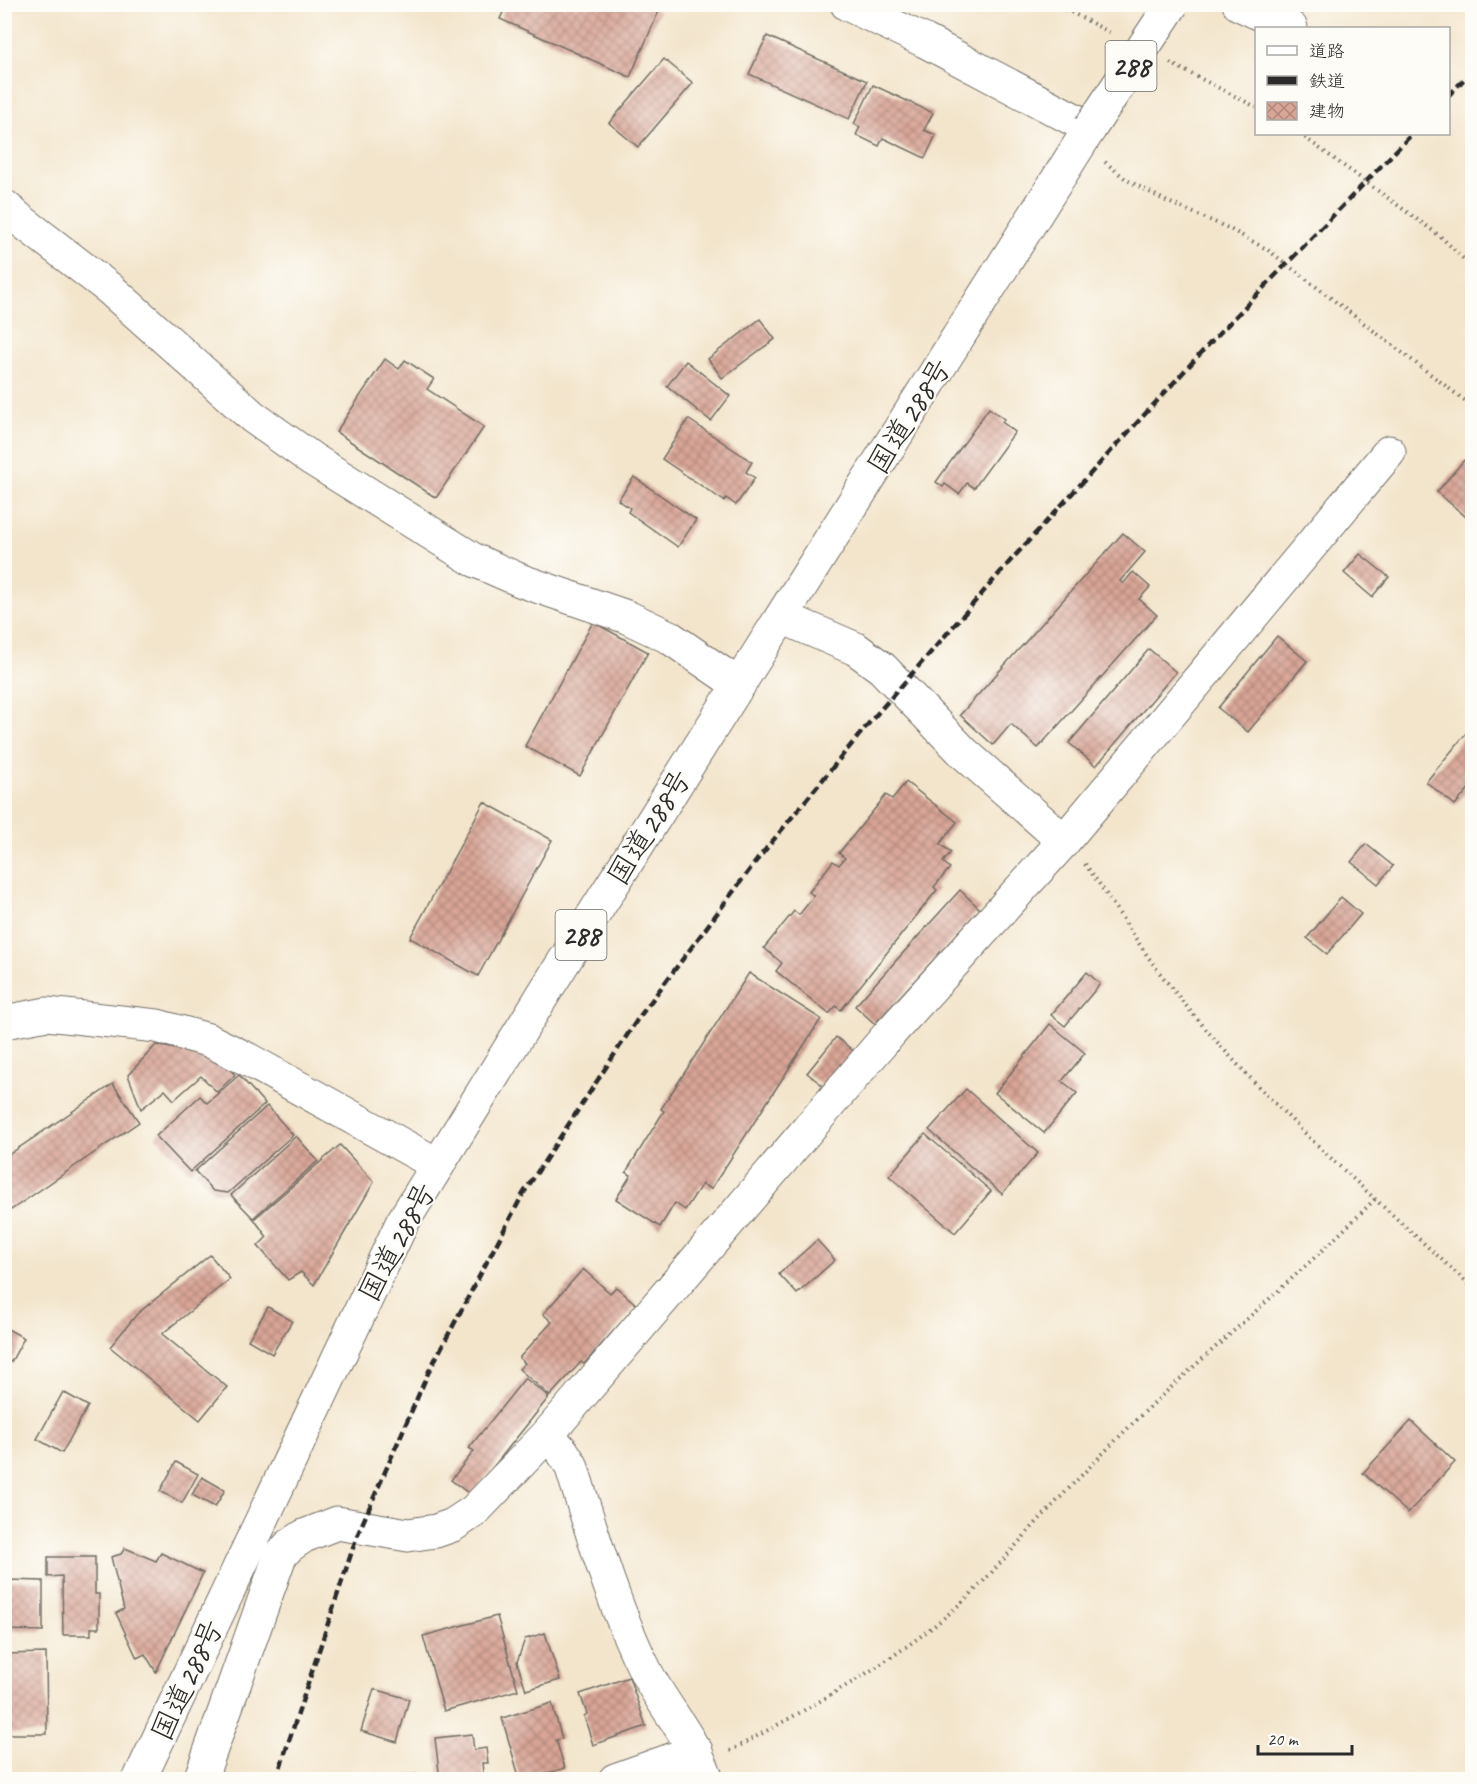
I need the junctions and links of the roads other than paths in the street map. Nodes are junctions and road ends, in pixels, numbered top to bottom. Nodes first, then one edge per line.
1 (847, 4) edge
2 (1172, 4) edge
3 (1239, 4) edge
4 (1288, 27) edge
5 (1085, 135) junction
6 (4, 206) edge
7 (1389, 452) dead end
8 (782, 617) junction
9 (739, 685) junction
10 (1064, 841) junction
11 (4, 1022) edge
12 (438, 1165) junction
13 (547, 1435) junction
14 (702, 1765) edge
15 (139, 1779) edge
16 (200, 1779) edge
17 (615, 1779) edge

1 - 5 main road
2 - 5 main road, 国道288号 / 288, bridge
3 - 4 main road
5 - 8 main road, 国道288号 / 288
6 - 9 main road
7 - 10 main road
8 - 9 main road, 国道288号 / 288
8 - 10 main road
9 - 12 main road, 国道288号 / 288
10 - 13 main road
11 - 12 main road
12 - 15 main road, 国道288号 / 288
13 - 14 main road
13 - 16 main road
14 - 17 main road

